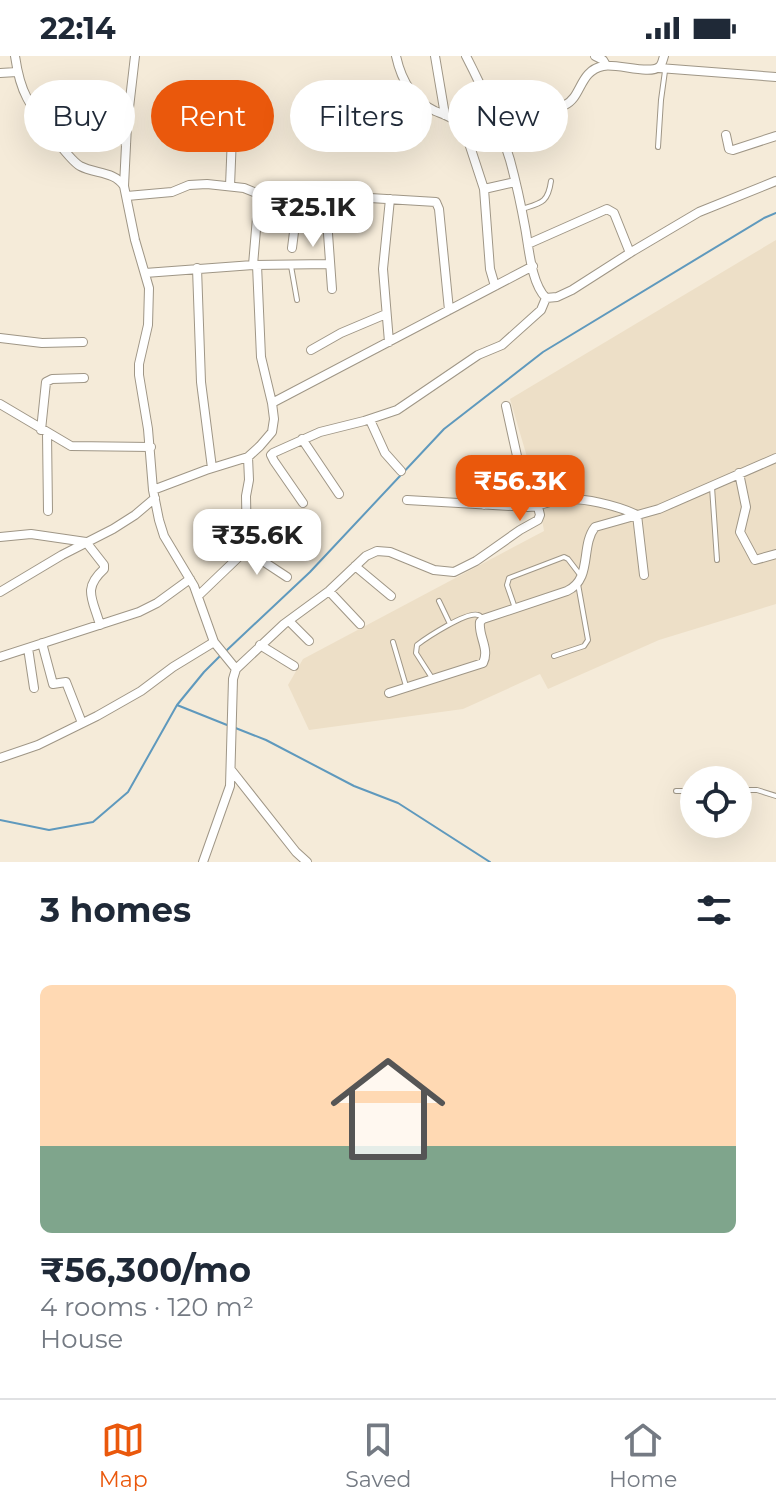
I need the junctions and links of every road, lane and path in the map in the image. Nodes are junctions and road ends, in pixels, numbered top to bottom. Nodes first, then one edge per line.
1 (15, 56) edge
2 (135, 56) edge
3 (396, 56) edge
4 (435, 56) edge
5 (466, 56) edge
6 (595, 56) edge
7 (664, 56) edge
8 (606, 65) junction
9 (662, 68) junction
10 (17, 72) junction
11 (0, 73) edge
12 (776, 77) edge
13 (133, 80) edge
14 (477, 80) edge
15 (568, 103) edge
16 (445, 115) junction
17 (726, 135) dead end
18 (776, 136) edge
19 (658, 147) dead end
20 (126, 152) edge
21 (231, 152) edge
22 (506, 152) edge
23 (551, 181) dead end
24 (776, 181) edge
25 (515, 182) junction
26 (124, 186) junction
27 (230, 186) junction
28 (484, 189) junction
29 (259, 194) junction
30 (127, 196) junction
31 (390, 199) junction
32 (326, 206) junction
33 (297, 208) junction
34 (522, 209) junction
35 (528, 244) junction
36 (292, 248) dead end
37 (630, 253) junction
38 (291, 264) junction
39 (330, 264) junction
40 (255, 265) junction
41 (533, 266) junction
42 (197, 268) junction
43 (145, 273) junction
44 (495, 286) junction
45 (332, 289) dead end
46 (546, 298) junction
47 (297, 300) dead end
48 (449, 310) junction
49 (386, 314) junction
50 (0, 338) edge
51 (83, 342) dead end
52 (389, 342) junction
53 (311, 350) dead end
54 (84, 378) dead end
55 (272, 403) junction
56 (0, 404) edge
57 (506, 406) dead end
58 (370, 420) junction
59 (44, 431) junction
60 (302, 439) junction
61 (151, 447) junction
62 (248, 457) junction
63 (776, 458) edge
64 (479, 462) dead end
65 (212, 468) junction
66 (401, 471) dead end
67 (739, 473) junction
68 (712, 487) junction
69 (154, 494) junction
70 (339, 494) dead end
71 (407, 500) dead end
72 (303, 503) dead end
73 (484, 505) junction
74 (538, 507) junction
75 (48, 511) dead end
76 (637, 515) junction
77 (0, 537) edge
78 (86, 542) junction
79 (246, 550) junction
80 (776, 554) edge
81 (717, 560) dead end
82 (355, 566) junction
83 (644, 575) dead end
84 (287, 577) dead end
85 (190, 579) junction
86 (580, 580) junction
87 (329, 591) junction
88 (0, 592) edge
89 (198, 596) junction
90 (391, 596) dead end
91 (439, 601) dead end
92 (515, 608) junction
93 (483, 619) junction
94 (289, 621) junction
95 (360, 624) dead end
96 (100, 625) junction
97 (450, 625) junction
98 (309, 641) dead end
99 (214, 642) junction
100 (393, 642) dead end
101 (42, 643) junction
102 (260, 645) junction
103 (28, 648) junction
104 (554, 656) dead end
105 (0, 657) edge
106 (294, 666) dead end
107 (236, 669) junction
108 (433, 680) junction
109 (34, 688) dead end
110 (407, 688) junction
111 (389, 693) dead end
112 (82, 723) junction
113 (0, 758) edge
114 (232, 771) junction
115 (752, 790) edge
116 (676, 791) dead end
117 (680, 791) edge
118 (776, 796) edge
119 (296, 852) junction
120 (203, 862) edge
121 (294, 862) edge
122 (307, 862) edge

1 - 10 street
2 - 13 street
3 - 16 street
4 - 16 street
5 - 14 street
6 - 8 street
7 - 9 street
8 - 9 street
8 - 15 street
9 - 12 street
9 - 19 lane
10 - 11 street
10 - 26 street
16 - 28 street
17 - 18 street
20 - 26 street
21 - 27 street
22 - 25 street
23 - 34 lane
24 - 37 street
25 - 28 street
25 - 34 street
26 - 30 street
27 - 29 street
27 - 30 street
28 - 44 street
29 - 33 street
29 - 40 street
30 - 43 street
31 - 32 street
31 - 48 street
31 - 49 street
32 - 33 street
32 - 39 street
33 - 36 street
34 - 35 street
35 - 37 street
35 - 41 street
37 - 46 street
38 - 39 street
38 - 40 street
38 - 47 lane
39 - 45 street
40 - 42 street
40 - 55 street
41 - 44 street
41 - 46 street
42 - 43 street
42 - 65 street
43 - 61 street
44 - 48 street
46 - 58 street
48 - 52 street
49 - 52 street
49 - 53 street
50 - 51 street
52 - 55 street
54 - 59 street
55 - 62 street
56 - 59 street
57 - 74 street
58 - 60 street
58 - 66 street
59 - 61 street
59 - 75 street
60 - 70 street
60 - 72 street
61 - 69 street
62 - 65 street
62 - 79 street
63 - 67 street
64 - 73 street
65 - 69 street
67 - 68 street
67 - 80 street
68 - 76 street
68 - 81 lane
69 - 78 street
69 - 85 street
71 - 73 street
73 - 74 street
74 - 76 street
74 - 82 street
76 - 83 street
76 - 86 street
77 - 78 street
78 - 88 street
78 - 96 street
79 - 84 street
79 - 89 street
82 - 87 street
82 - 90 street
85 - 89 street
85 - 96 street
86 - 92 street
86 - 92 lane
86 - 104 lane
87 - 94 street
87 - 95 street
89 - 99 street
91 - 97 lane
92 - 93 street
93 - 97 lane
93 - 108 street
94 - 98 street
94 - 102 street
96 - 101 street
97 - 108 lane
99 - 107 street
99 - 112 street
100 - 110 lane
101 - 103 street
101 - 112 street
102 - 106 street
102 - 107 street
103 - 105 street
103 - 109 street
107 - 114 street
108 - 110 street
110 - 111 street
112 - 113 street
114 - 119 street
114 - 120 street
115 - 118 lane
116 - 117 lane
119 - 121 street
119 - 122 street

